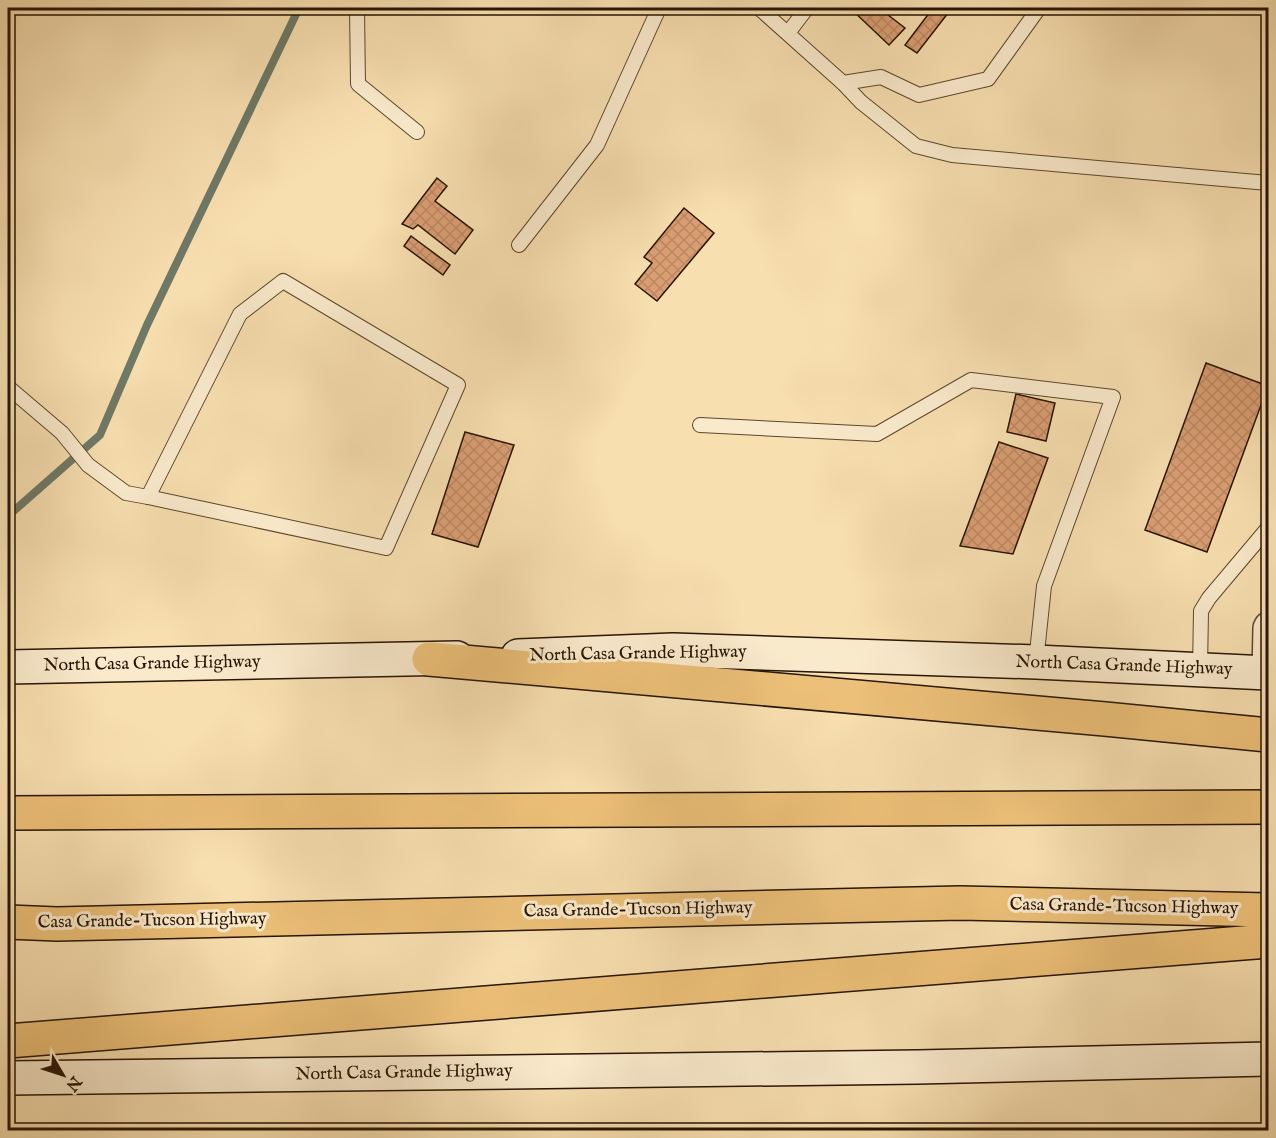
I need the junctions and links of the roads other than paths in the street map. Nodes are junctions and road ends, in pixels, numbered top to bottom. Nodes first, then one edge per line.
1 (357, 8) edge
2 (659, 8) edge
3 (759, 8) edge
4 (807, 8) edge
5 (1039, 8) edge
6 (788, 33) junction
7 (843, 82) junction
8 (417, 132) dead end
9 (1269, 183) edge
10 (519, 245) dead end
11 (8, 387) edge
12 (700, 425) dead end
13 (148, 498) junction
14 (1269, 528) edge
15 (1269, 626) edge
16 (429, 659) junction
17 (1036, 662) junction
18 (8, 667) edge
19 (1200, 669) junction
20 (1267, 673) edge
21 (1269, 735) edge
22 (1269, 807) edge
23 (8, 813) edge
24 (1269, 910) edge
25 (8, 922) edge
26 (1269, 941) edge
27 (8, 1041) edge
28 (1269, 1059) edge
29 (8, 1078) edge

1 - 8 lane
2 - 10 lane
3 - 6 lane
4 - 6 lane
5 - 7 lane
6 - 7 lane
7 - 9 lane
11 - 13 lane
12 - 17 lane
13 - 13 lane
14 - 19 lane
15 - 20 street
16 - 17 main road, North Casa Grande Highway
16 - 18 main road, North Casa Grande Highway
16 - 21 highway
17 - 19 main road, North Casa Grande Highway
19 - 20 main road, North Casa Grande Highway
22 - 23 highway
24 - 25 highway, Casa Grande-Tucson Highway
26 - 27 highway
28 - 29 main road, North Casa Grande Highway

